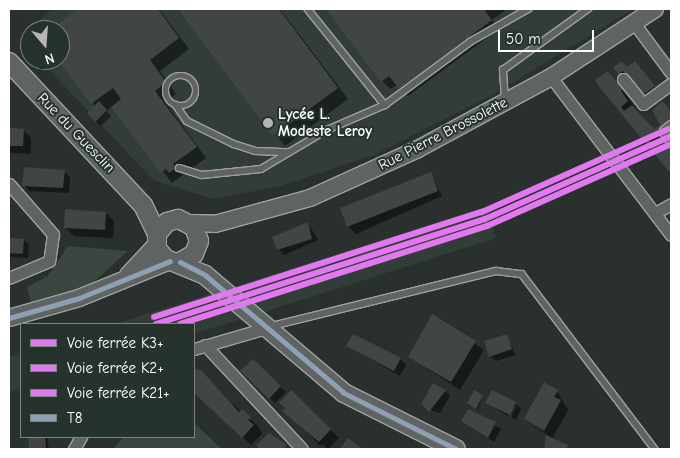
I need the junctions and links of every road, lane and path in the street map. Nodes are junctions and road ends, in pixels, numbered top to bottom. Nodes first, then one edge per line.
1 (308, 9) edge
2 (528, 9) edge
3 (588, 9) edge
4 (655, 9) edge
5 (634, 23) junction
6 (9, 62) edge
7 (671, 73) edge
8 (551, 77) junction
9 (623, 80) dead end
10 (671, 84) edge
11 (506, 102) junction
12 (176, 105) junction
13 (385, 105) junction
14 (671, 126) edge
15 (671, 140) edge
16 (291, 152) junction
17 (180, 168) dead end
18 (9, 184) edge
19 (671, 204) edge
20 (143, 205) junction
21 (655, 212) junction
22 (171, 220) junction
23 (190, 224) junction
24 (216, 224) junction
25 (671, 235) edge
26 (157, 239) junction
27 (198, 245) junction
28 (175, 262) junction
29 (9, 278) edge
30 (211, 280) junction
31 (121, 282) junction
32 (9, 318) edge
33 (266, 328) junction
34 (205, 345) junction
35 (195, 349) edge
36 (80, 438) edge
37 (74, 449) edge
38 (302, 449) edge
39 (456, 449) edge
40 (655, 449) edge

1 - 13 lane
2 - 13 lane
3 - 11 lane
4 - 5 main road, Rue Pierre Brossolette
5 - 7 street
5 - 8 main road, Rue Pierre Brossolette
6 - 20 main road, Rue du Guesclin
8 - 11 main road, Rue Pierre Brossolette
8 - 21 street
9 - 10 street
11 - 24 main road, Rue Pierre Brossolette
12 - 12 lane
12 - 16 lane
13 - 16 lane
14 - 15 street
16 - 17 lane
18 - 29 street
19 - 21 street
20 - 22 main road
20 - 26 main road
21 - 25 street
22 - 23 main road
22 - 26 main road
23 - 24 main road, Rue Pierre Brossolette
23 - 27 main road
24 - 27 main road, Rue Pierre Brossolette
26 - 28 main road
26 - 31 main road
27 - 28 main road
27 - 30 main road
28 - 30 main road
28 - 31 main road
30 - 33 main road
31 - 32 main road
33 - 34 street
33 - 39 main road
33 - 40 lane
34 - 35 street
34 - 38 street
36 - 37 street

